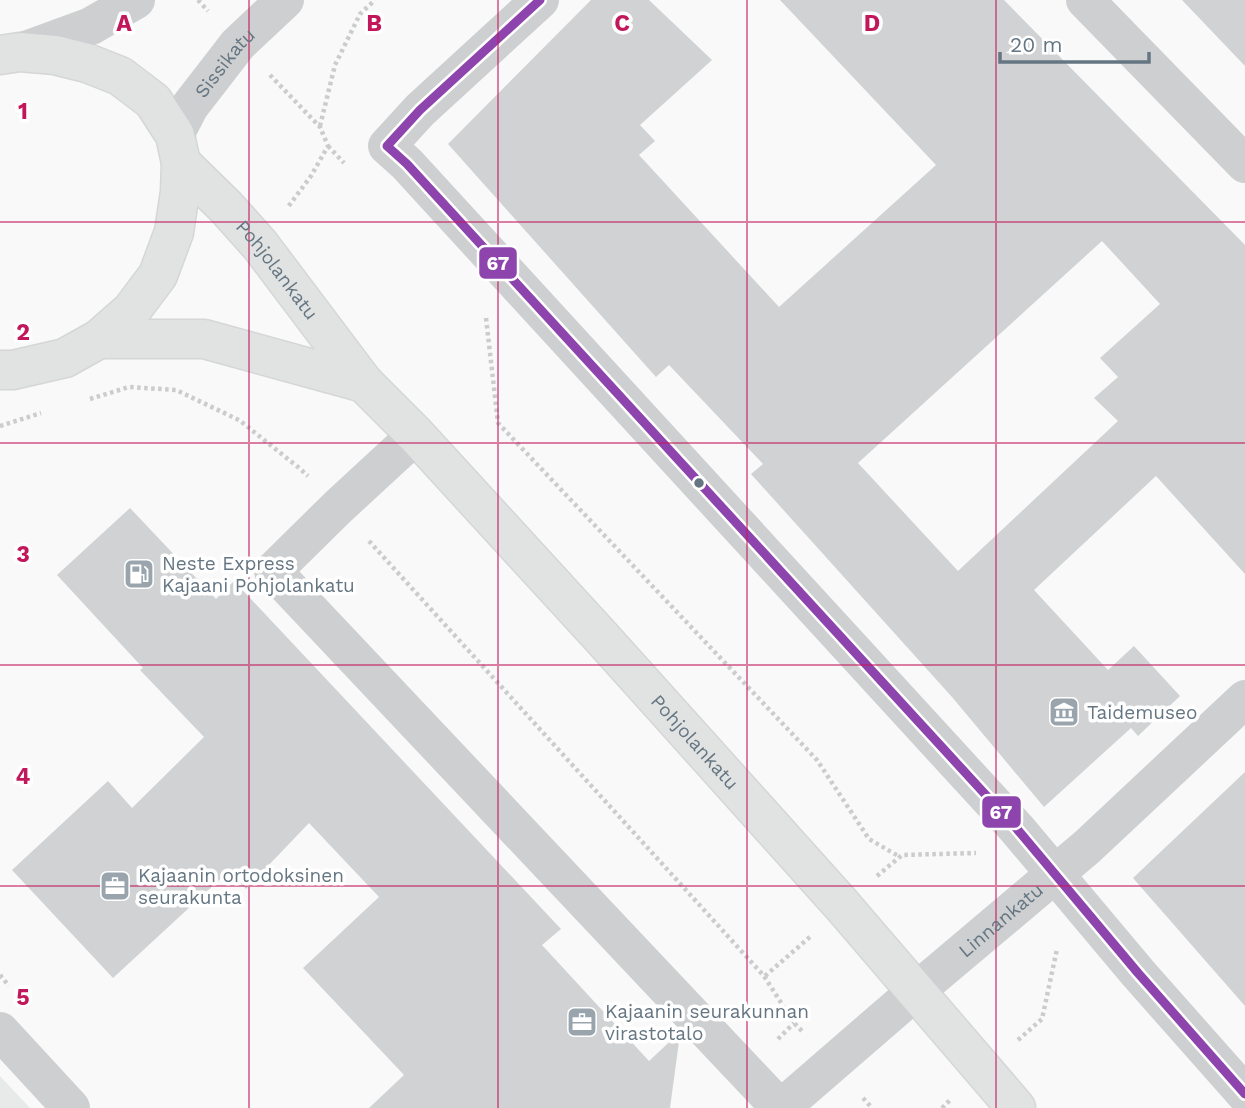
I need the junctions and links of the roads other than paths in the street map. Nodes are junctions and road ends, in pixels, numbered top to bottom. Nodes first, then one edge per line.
1 (136, 0) edge
2 (285, 0) edge
3 (540, 0) edge
4 (1085, 0) edge
5 (10, 53) edge
6 (178, 149) junction
7 (1245, 164) edge
8 (99, 339) junction
9 (0, 370) edge
10 (364, 383) junction
11 (416, 435) junction
12 (1245, 699) edge
13 (1055, 874) junction
14 (915, 992) junction
15 (0, 1031) edge
16 (1245, 1094) edge
17 (71, 1108) edge
18 (781, 1108) edge
19 (1016, 1108) edge

1 - 5 street
2 - 6 street, Sissikatu
3 - 13 street
4 - 7 street
5 - 6 main road, Pohjolankatu
6 - 8 main road
6 - 10 main road, Pohjolankatu
8 - 9 main road
8 - 10 main road, Pohjolankatu
10 - 11 main road, Pohjolankatu
11 - 14 main road, Pohjolankatu
11 - 18 street
12 - 13 street, Linnankatu
13 - 14 street, Linnankatu
13 - 16 street
14 - 18 street, Linnankatu
14 - 19 main road, Pohjolankatu
15 - 17 street

